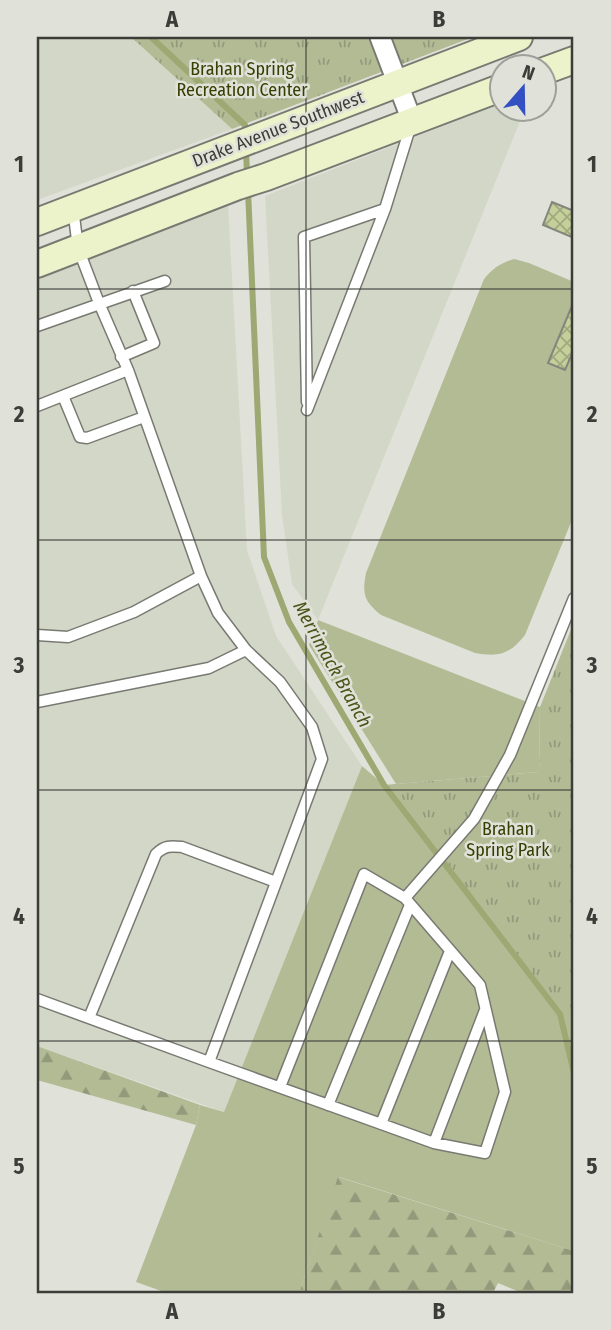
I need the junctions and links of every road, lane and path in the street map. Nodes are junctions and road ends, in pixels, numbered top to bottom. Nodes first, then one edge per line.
1 (380, 37) edge
2 (519, 37) edge
3 (398, 82) junction
4 (489, 92) edge
5 (412, 121) junction
6 (73, 208) junction
7 (385, 209) junction
8 (37, 222) edge
9 (78, 248) junction
10 (37, 264) edge
11 (165, 281) dead end
12 (133, 291) junction
13 (99, 303) junction
14 (37, 326) edge
15 (121, 357) junction
16 (128, 370) junction
17 (63, 396) junction
18 (37, 406) edge
19 (144, 417) junction
20 (201, 576) junction
21 (574, 598) edge
22 (37, 635) edge
23 (246, 650) junction
24 (37, 702) edge
25 (276, 882) junction
26 (408, 902) junction
27 (450, 951) junction
28 (37, 999) edge
29 (485, 1009) junction
30 (89, 1018) junction
31 (209, 1062) junction
32 (280, 1087) junction
33 (328, 1105) junction
34 (382, 1124) junction
35 (434, 1143) junction

1 - 3 street
2 - 3 street, Drake Avenue Southwest
3 - 5 street
3 - 6 street, Drake Avenue Southwest
4 - 5 street
5 - 7 lane
5 - 9 street
6 - 8 street, Drake Avenue Southwest
6 - 9 lane
7 - 7 lane
9 - 10 street
9 - 13 lane
11 - 12 lane
12 - 13 lane
12 - 15 lane
13 - 14 lane
13 - 15 lane
15 - 16 lane
16 - 17 lane
16 - 19 lane
17 - 18 lane
17 - 19 lane
19 - 20 lane
20 - 22 lane
20 - 23 lane
21 - 26 lane
23 - 24 lane
23 - 25 lane
25 - 30 lane
25 - 31 lane
26 - 27 lane
26 - 32 lane
26 - 33 lane
27 - 29 lane
27 - 34 lane
28 - 30 lane
29 - 35 lane
29 - 35 lane
30 - 31 lane
31 - 32 lane
32 - 33 lane
33 - 34 lane
34 - 35 lane

